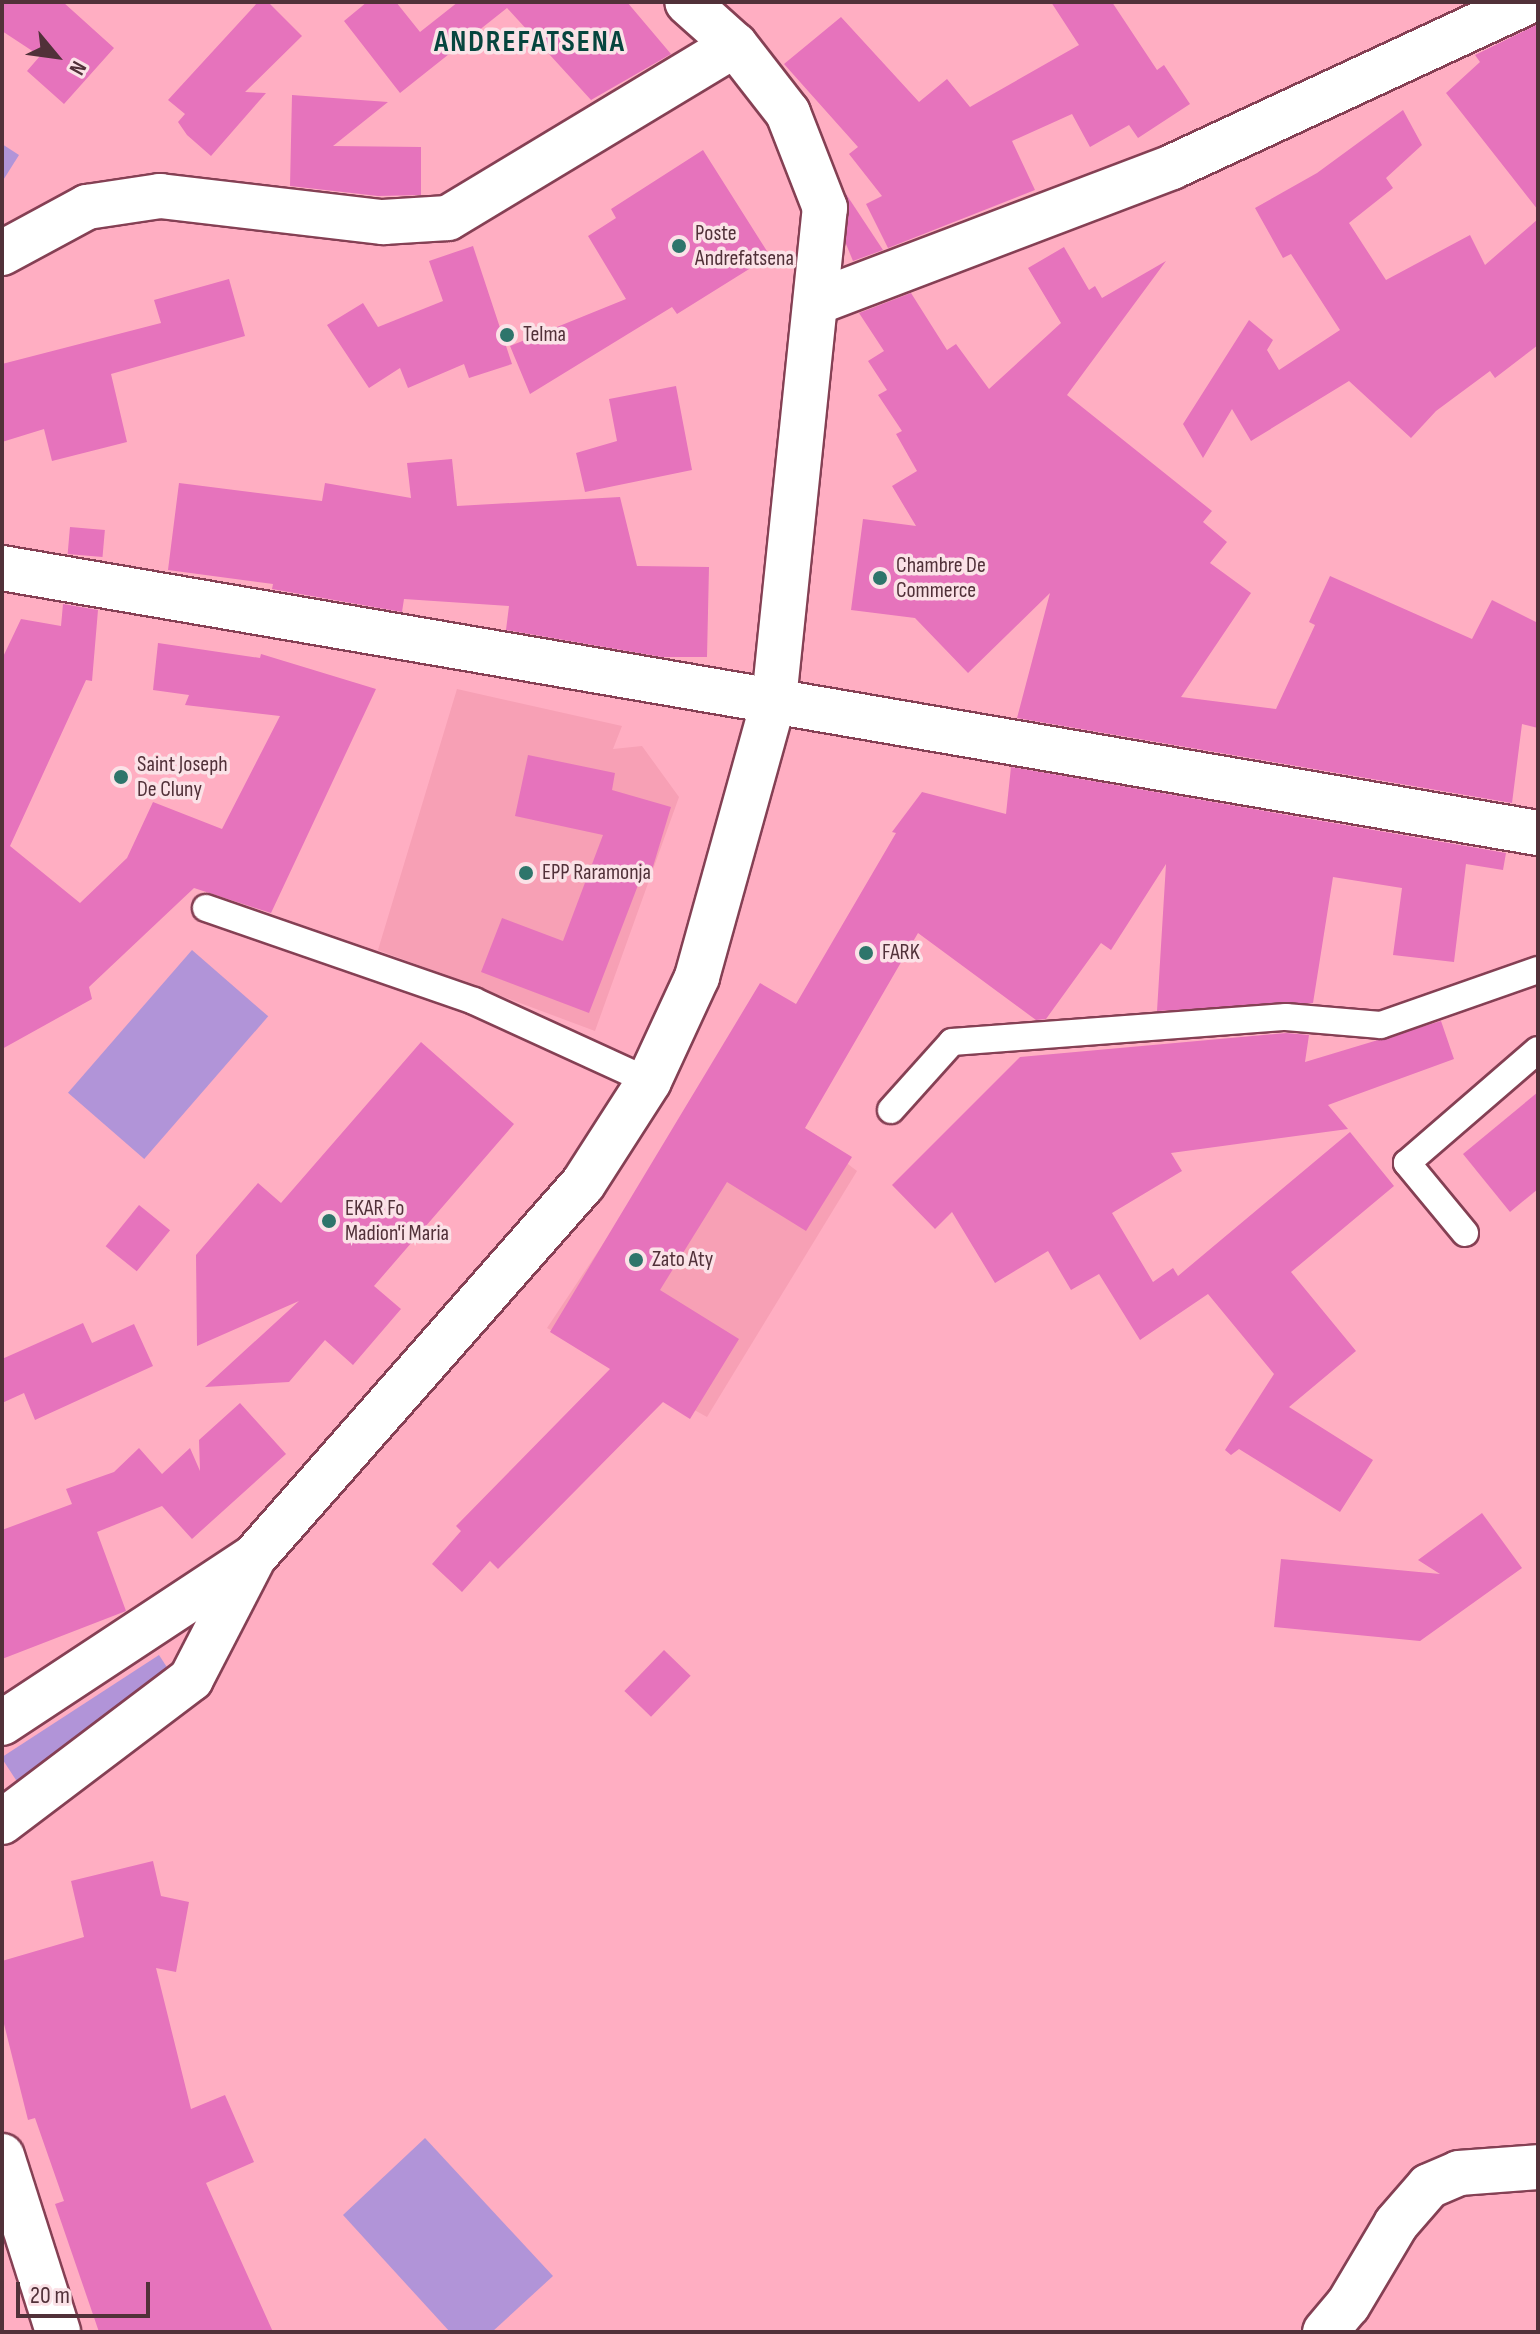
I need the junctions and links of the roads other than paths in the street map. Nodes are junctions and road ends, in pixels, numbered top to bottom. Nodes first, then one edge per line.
1 (687, 2) edge
2 (1527, 2) edge
3 (735, 45) junction
4 (2, 253) edge
5 (817, 302) junction
6 (2, 568) edge
7 (774, 700) junction
8 (1538, 833) edge
9 (206, 908) dead end
10 (1538, 970) edge
11 (1538, 1050) edge
12 (649, 1081) junction
13 (891, 1110) dead end
14 (1465, 1233) dead end
15 (254, 1557) junction
16 (2, 1723) edge
17 (2, 1822) edge
18 (2, 2156) edge
19 (1538, 2167) edge
20 (58, 2332) edge
21 (1325, 2332) edge

1 - 3 street
2 - 5 street
3 - 4 street
3 - 5 street
5 - 7 street
6 - 7 street
7 - 8 street
7 - 12 street
9 - 12 lane
10 - 13 lane
11 - 14 lane
12 - 15 street
15 - 16 street
15 - 17 street
18 - 20 street
19 - 21 street

